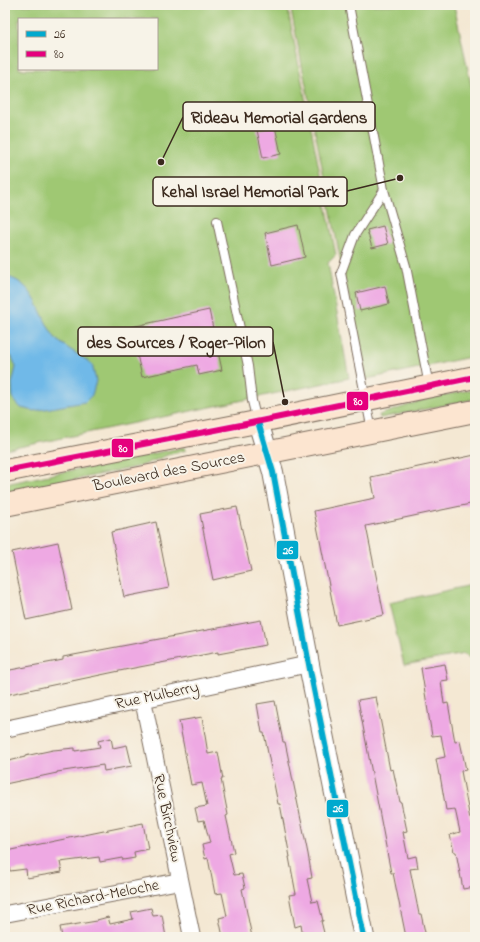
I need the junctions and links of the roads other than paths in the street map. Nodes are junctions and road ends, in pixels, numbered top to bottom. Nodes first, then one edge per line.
1 (350, 5) edge
2 (384, 190) junction
3 (217, 221) dead end
4 (475, 377) edge
5 (429, 387) junction
6 (366, 399) junction
7 (475, 411) edge
8 (258, 422) junction
9 (372, 432) junction
10 (268, 453) junction
11 (5, 471) edge
12 (5, 505) edge
13 (309, 664) junction
14 (142, 700) junction
15 (5, 729) edge
16 (180, 881) junction
17 (5, 914) edge
18 (192, 937) edge
19 (364, 937) edge

1 - 2 lane
2 - 5 lane
2 - 6 lane
3 - 8 lane
4 - 5 main road, Boulevard des Sources
5 - 6 main road, Boulevard des Sources
6 - 8 main road, Boulevard des Sources
6 - 9 lane
7 - 9 main road, Boulevard des Sources
8 - 10 street
8 - 11 main road, Boulevard des Sources
9 - 10 main road, Boulevard des Sources
10 - 12 main road, Boulevard des Sources
10 - 13 street
13 - 14 street, Rue Mulberry
13 - 19 street
14 - 15 street, Rue Mulberry
14 - 16 street, Rue Birchview
16 - 17 street, Rue Richard-Meloche
16 - 18 street, Rue Birchview

